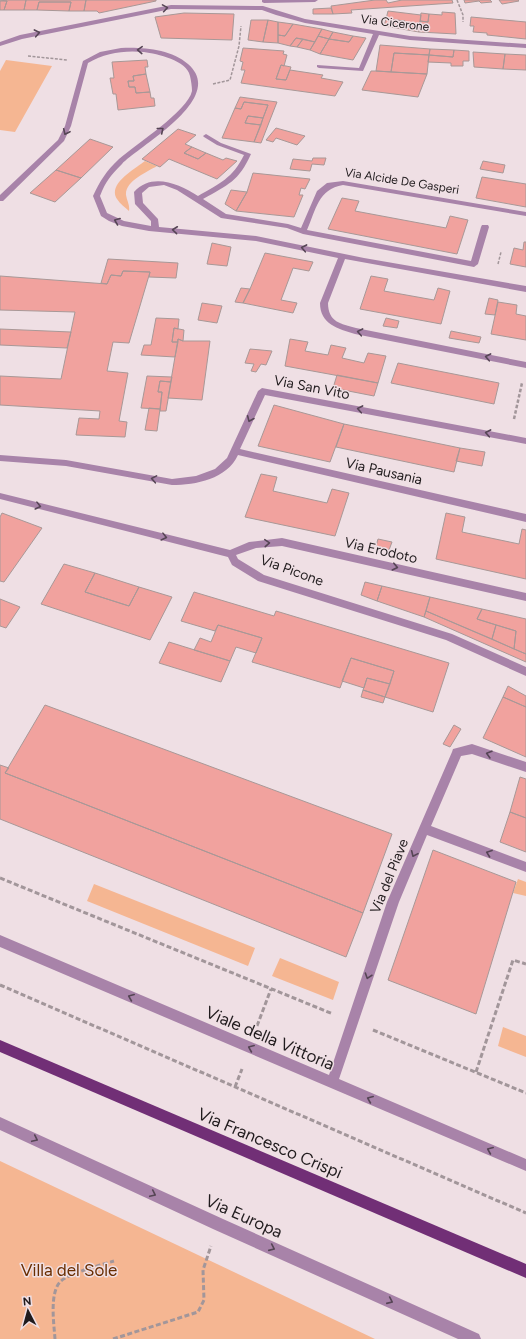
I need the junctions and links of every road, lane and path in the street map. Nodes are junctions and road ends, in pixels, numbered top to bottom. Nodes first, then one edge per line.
1 (263, 0) edge
2 (315, 0) edge
3 (457, 0) edge
4 (242, 7) junction
5 (263, 8) junction
6 (377, 33) junction
7 (464, 41) junction
8 (0, 44) edge
9 (526, 46) edge
10 (23, 56) dead end
11 (85, 62) junction
12 (318, 66) dead end
13 (230, 80) dead end
14 (206, 136) dead end
15 (0, 199) edge
16 (198, 199) junction
17 (526, 214) edge
18 (485, 227) dead end
19 (155, 228) junction
20 (303, 232) junction
21 (342, 256) junction
22 (526, 289) edge
23 (526, 365) edge
24 (523, 380) dead end
25 (510, 437) junction
26 (526, 441) edge
27 (236, 451) junction
28 (0, 458) edge
29 (0, 496) edge
30 (526, 518) edge
31 (231, 554) junction
32 (526, 597) edge
33 (526, 672) edge
34 (526, 767) edge
35 (425, 829) junction
36 (526, 866) edge
37 (0, 878) edge
38 (0, 941) edge
39 (526, 964) edge
40 (0, 985) edge
41 (352, 1023) junction
42 (0, 1046) edge
43 (476, 1072) junction
44 (332, 1083) junction
45 (526, 1093) edge
46 (0, 1123) edge
47 (526, 1165) edge
48 (526, 1213) edge
49 (218, 1224) junction
50 (114, 1261) dead end
51 (526, 1271) edge
52 (55, 1339) edge
53 (113, 1339) edge
54 (474, 1339) edge

1 - 2 street
1 - 5 street
3 - 7 path
4 - 5 street
8 -> 4 street
4 - 13 path
5 - 6 street, Via Cicerone
6 - 7 street, Via Cicerone
6 - 12 street
7 - 9 street, Via Cicerone
10 - 11 path
11 -> 15 street
19 -> 11 street
14 - 16 street
16 - 19 street
16 - 20 street
17 - 20 street, Via Alcide De Gasperi
18 - 20 street
21 -> 19 street
21 - 22 street
23 -> 21 street
24 - 25 path
25 - 26 street, Via San Vito
25 -> 27 street, Via San Vito
27 -> 28 street, Via San Vito
27 - 30 street, Via Pausania
29 -> 31 street
31 -> 32 street, Via Erodoto
31 - 33 street, Via Picone
34 -> 35 street, Via del Piave
36 -> 35 street
35 -> 41 street, Via del Piave
37 - 41 path
44 -> 38 street, Viale della Vittoria
39 - 43 path
40 - 48 path
41 - 43 path
41 - 44 street, Via del Piave
42 - 51 main road, Via Francesco Crispi
43 - 45 path
47 -> 44 street, Viale della Vittoria
46 -> 49 street, Via Europa
49 - 53 path
49 -> 54 street, Via Europa
50 - 52 path

